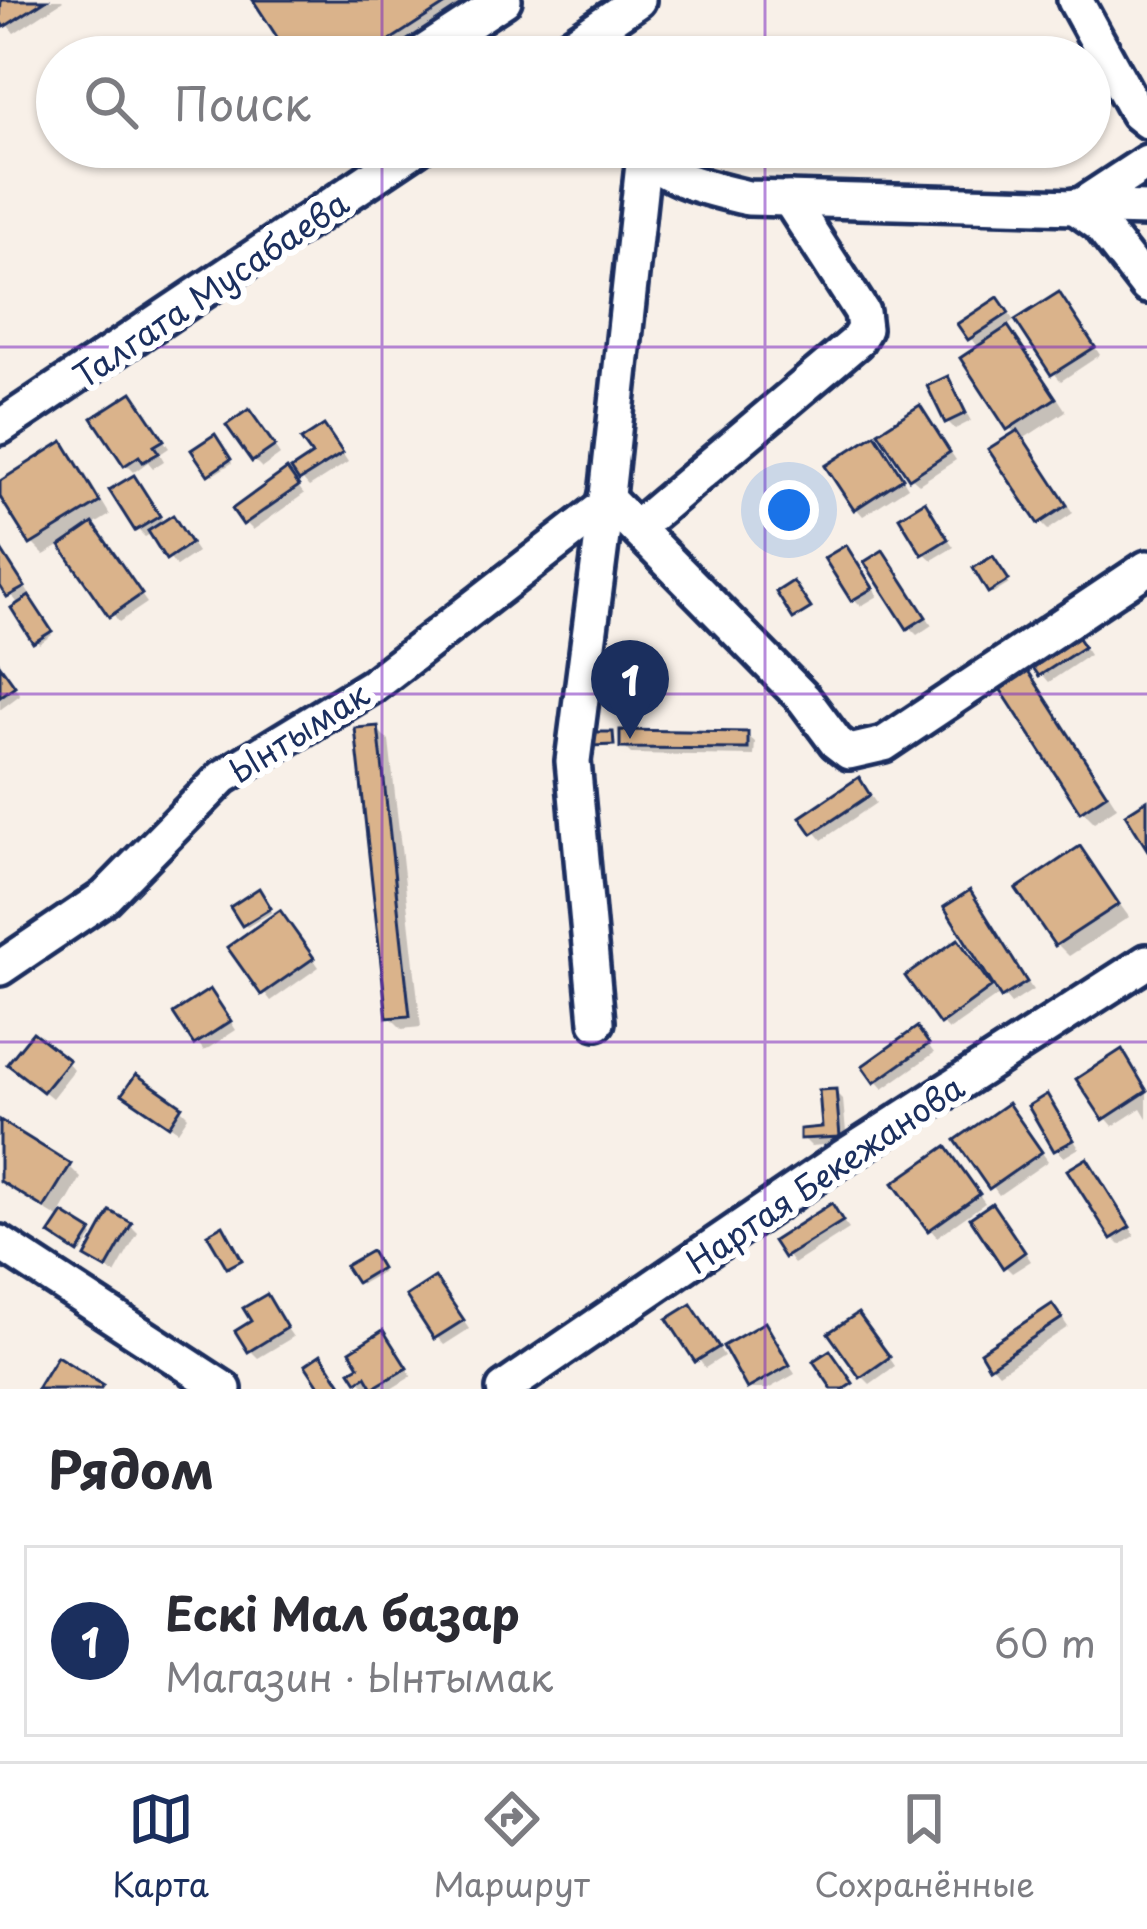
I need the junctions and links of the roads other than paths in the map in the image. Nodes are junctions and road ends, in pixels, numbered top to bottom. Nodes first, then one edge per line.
1 (504, 0) edge
2 (638, 0) edge
3 (1075, 0) edge
4 (450, 36) edge
5 (589, 36) edge
6 (1095, 36) edge
7 (1111, 66) edge
8 (1147, 121) edge
9 (1147, 161) edge
10 (362, 168) edge
11 (639, 168) edge
12 (667, 168) edge
13 (789, 199) junction
14 (1077, 206) junction
15 (1147, 209) edge
16 (1147, 286) edge
17 (0, 427) edge
18 (606, 502) junction
19 (636, 528) junction
20 (1147, 568) edge
21 (1147, 962) edge
22 (0, 968) edge
23 (597, 1022) dead end
24 (0, 1243) edge
25 (224, 1389) edge
26 (504, 1389) edge

1 - 4 street
2 - 5 street
3 - 6 street
7 - 8 street
9 - 14 street
10 - 17 street, Талгата Мусабаева
11 - 18 street
12 - 13 street
13 - 14 street
13 - 19 street
14 - 15 street
14 - 16 street
18 - 19 street
18 - 22 street, Ынтымак
18 - 23 street
19 - 20 street
21 - 26 street, Нартая Бекежанова
24 - 25 street

